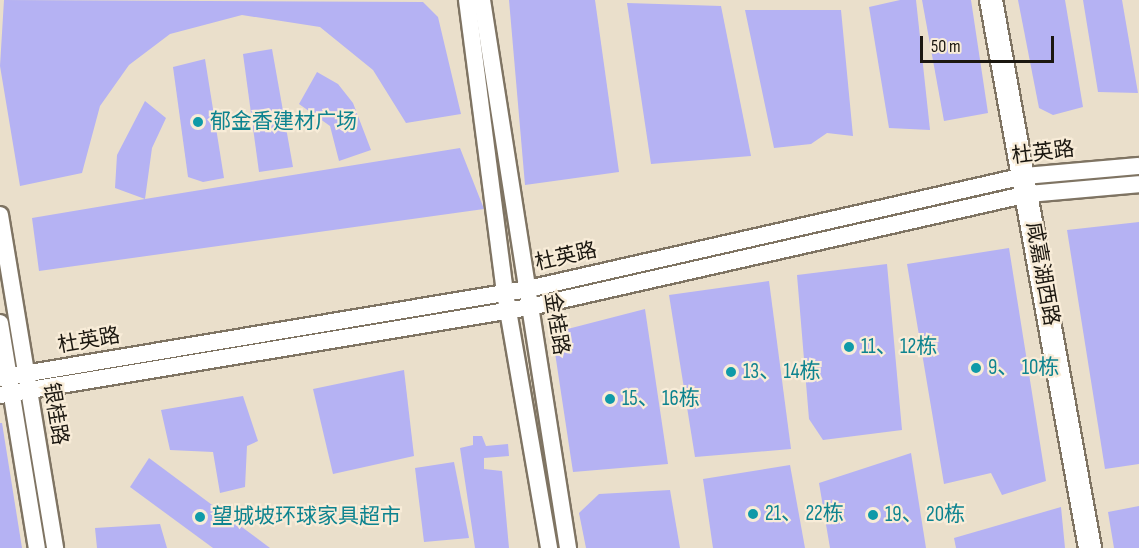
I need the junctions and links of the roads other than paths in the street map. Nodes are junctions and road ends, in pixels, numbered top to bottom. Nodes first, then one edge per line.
1 (467, 0) edge
2 (482, 0) edge
3 (991, 0) edge
4 (1001, 0) edge
5 (1139, 165) edge
6 (1030, 184) junction
7 (1139, 184) edge
8 (0, 215) edge
9 (528, 289) junction
10 (505, 293) junction
11 (530, 307) junction
12 (508, 310) junction
13 (0, 323) edge
14 (27, 382) junction
15 (5, 386) edge
16 (37, 548) edge
17 (55, 548) edge
18 (549, 548) edge
19 (568, 548) edge
20 (1090, 548) edge
21 (1100, 548) edge

1 - 10 street
2 - 9 street, 金桂路
3 - 6 main road, 咸嘉湖西路
4 - 6 main road, 咸嘉湖西路
5 - 6 street, 杜英路
6 - 7 street, 杜英路
6 - 9 street, 杜英路
6 - 11 street, 杜英路
6 - 20 main road, 咸嘉湖西路
6 - 21 main road, 咸嘉湖西路
8 - 14 street, 银桂路
9 - 10 street, 杜英路
9 - 11 street, 金桂路
10 - 12 street
10 - 14 street, 杜英路
11 - 12 street, 杜英路
11 - 19 street, 金桂路
12 - 14 street, 杜英路
12 - 18 street
13 - 15 street, 银桂路
14 - 15 street, 杜英路
14 - 17 street, 银桂路
15 - 16 street, 银桂路

